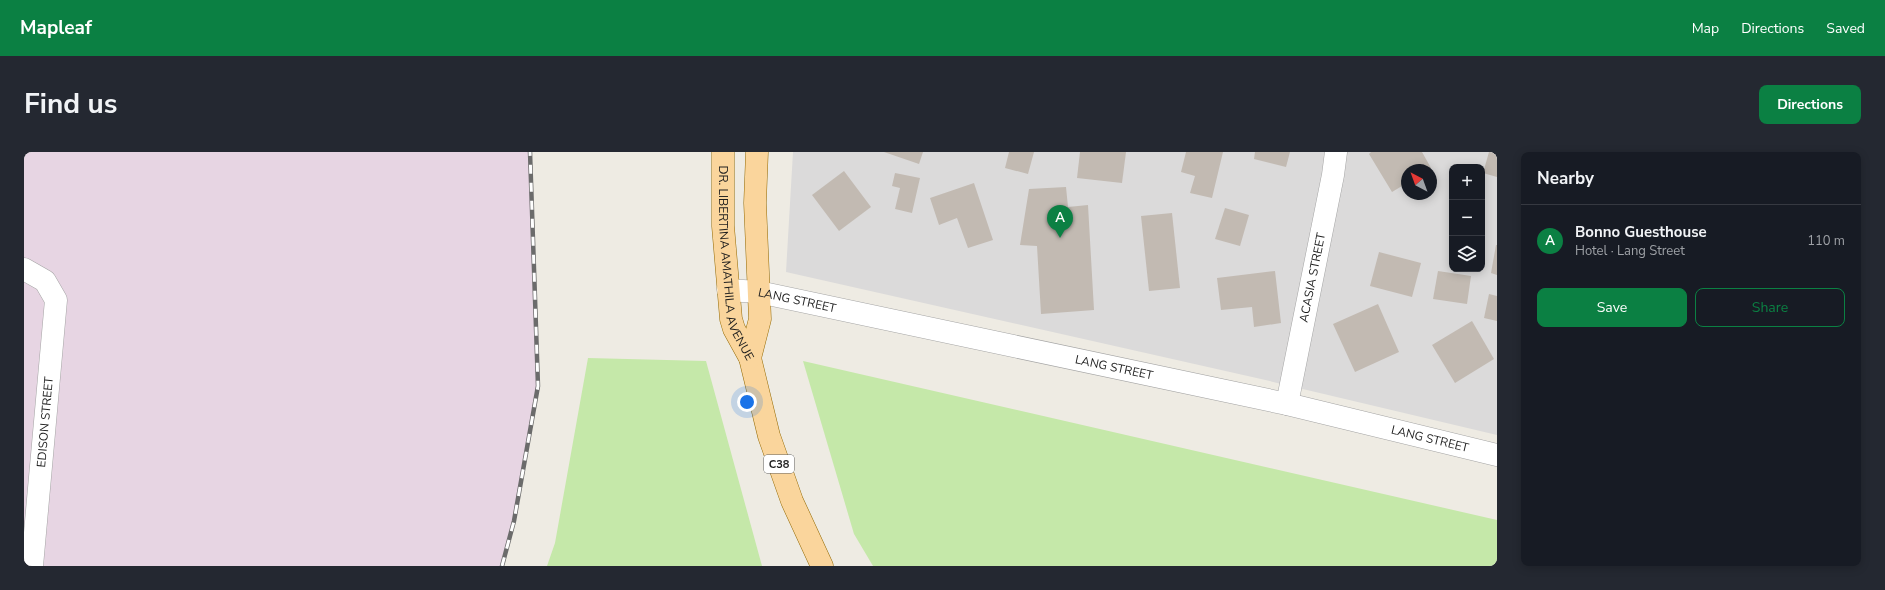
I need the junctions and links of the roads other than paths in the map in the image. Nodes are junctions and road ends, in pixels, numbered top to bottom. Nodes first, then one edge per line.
1 (723, 152) edge
2 (757, 152) edge
3 (1336, 152) edge
4 (24, 269) edge
5 (728, 290) junction
6 (758, 292) junction
7 (750, 358) junction
8 (1287, 404) junction
9 (1497, 455) edge
10 (32, 566) edge
11 (822, 566) edge

1 - 5 main road, DR. LIBERTINA AMATHILA AVENUE / C38
2 - 6 main road, DR. LIBERTINA AMATHILA AVENUE / C38
3 - 8 street, ACASIA STREET
4 - 10 street, EDISON STREET
5 - 6 street, LANG STREET
5 - 7 main road, DR. LIBERTINA AMATHILA AVENUE / C38
6 - 7 main road, DR. LIBERTINA AMATHILA AVENUE / C38
6 - 8 street, LANG STREET
7 - 11 main road, C38
8 - 9 street, LANG STREET

